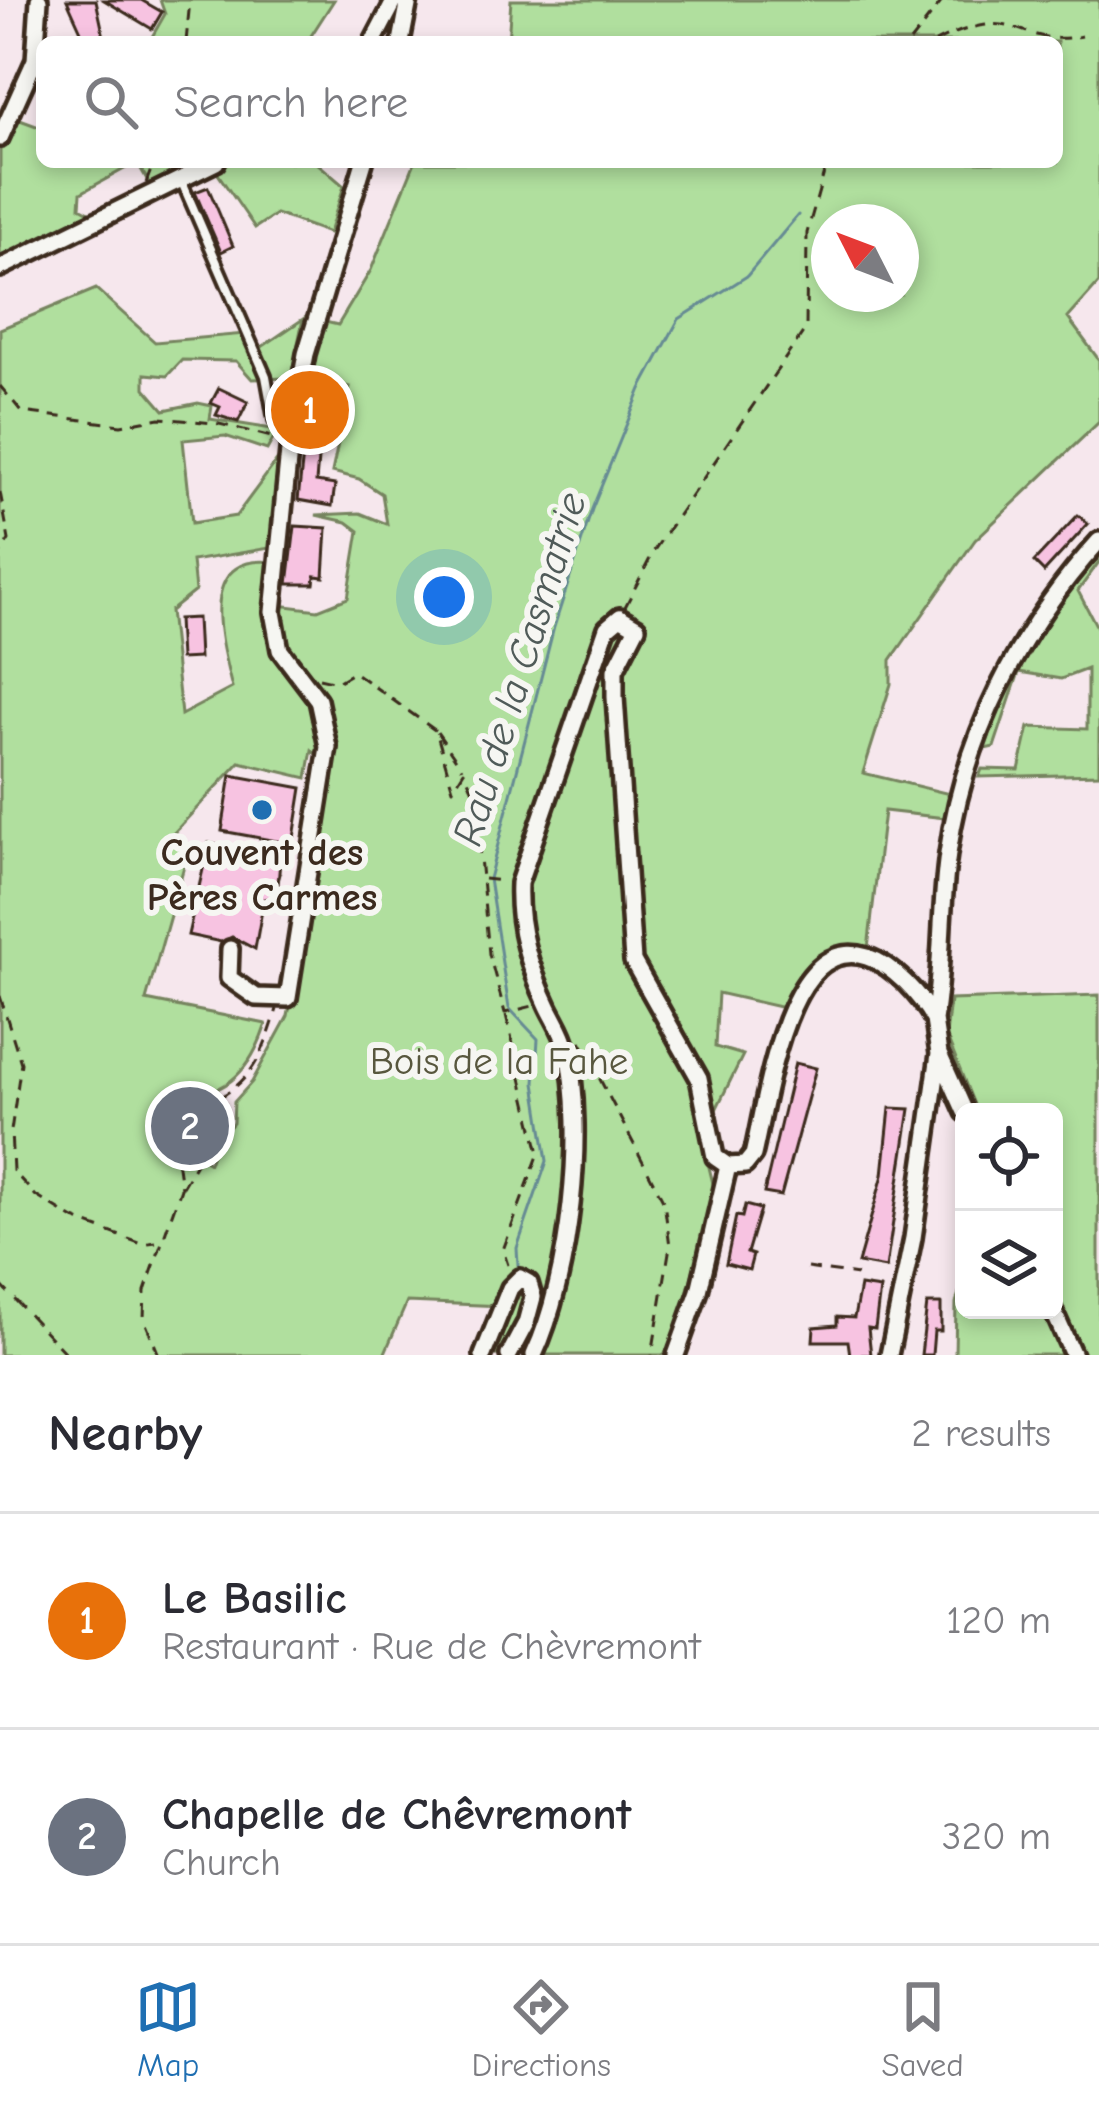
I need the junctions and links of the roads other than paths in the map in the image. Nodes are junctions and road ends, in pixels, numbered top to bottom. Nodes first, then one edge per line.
1 (39, 0) edge
2 (395, 0) edge
3 (409, 0) edge
4 (37, 36) edge
5 (376, 36) edge
6 (401, 36) edge
7 (36, 45) edge
8 (0, 138) edge
9 (204, 168) edge
10 (362, 168) edge
11 (181, 180) junction
12 (0, 268) edge
13 (290, 441) junction
14 (1099, 542) edge
15 (230, 949) dead end
16 (934, 1020) junction
17 (939, 1054) junction
18 (961, 1103) edge
19 (728, 1166) junction
20 (1057, 1319) edge
21 (483, 1355) edge
22 (508, 1355) edge
23 (534, 1355) edge
24 (676, 1355) edge
25 (889, 1355) edge
26 (1073, 1355) edge

1 - 4 street
2 - 5 street
3 - 6 street
7 - 8 street
9 - 11 street
10 - 13 street
11 - 12 street
11 - 13 lane
13 - 15 street
14 - 16 street
16 - 17 street
16 - 19 street
17 - 18 street
17 - 25 street
19 - 23 street
19 - 24 street
20 - 26 street
21 - 22 street

